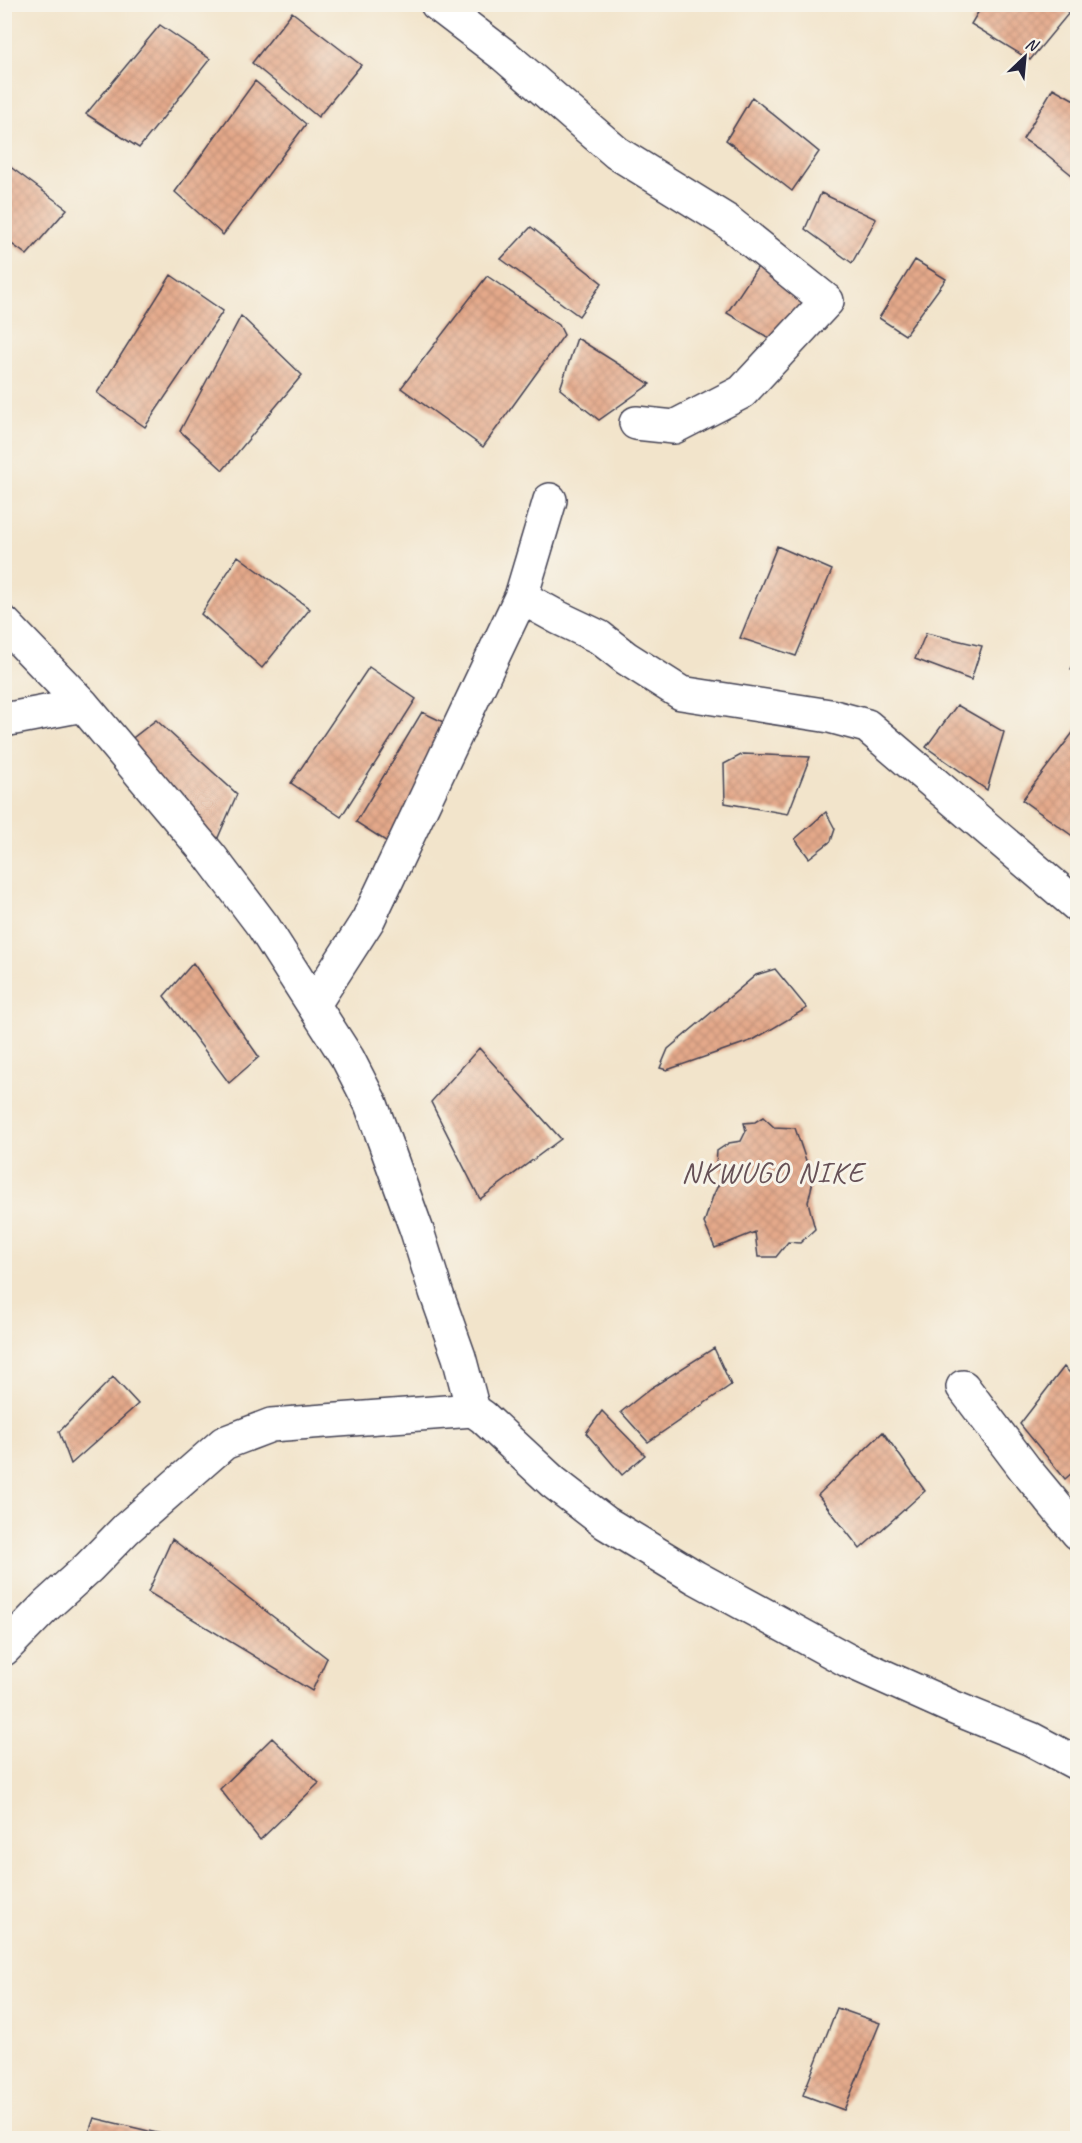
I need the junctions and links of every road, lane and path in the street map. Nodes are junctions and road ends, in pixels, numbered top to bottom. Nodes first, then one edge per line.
1 (437, 4) edge
2 (636, 423) dead end
3 (550, 500) dead end
4 (521, 597) junction
5 (4, 623) edge
6 (83, 705) junction
7 (4, 720) edge
8 (1077, 906) edge
9 (314, 1004) junction
10 (963, 1387) dead end
11 (473, 1410) junction
12 (1077, 1533) edge
13 (4, 1649) edge
14 (1077, 1764) edge

1 - 2 street
3 - 4 street
4 - 8 street
4 - 9 street
5 - 6 street
6 - 7 street
6 - 9 street
9 - 11 street
10 - 12 street
11 - 13 street
11 - 14 street

